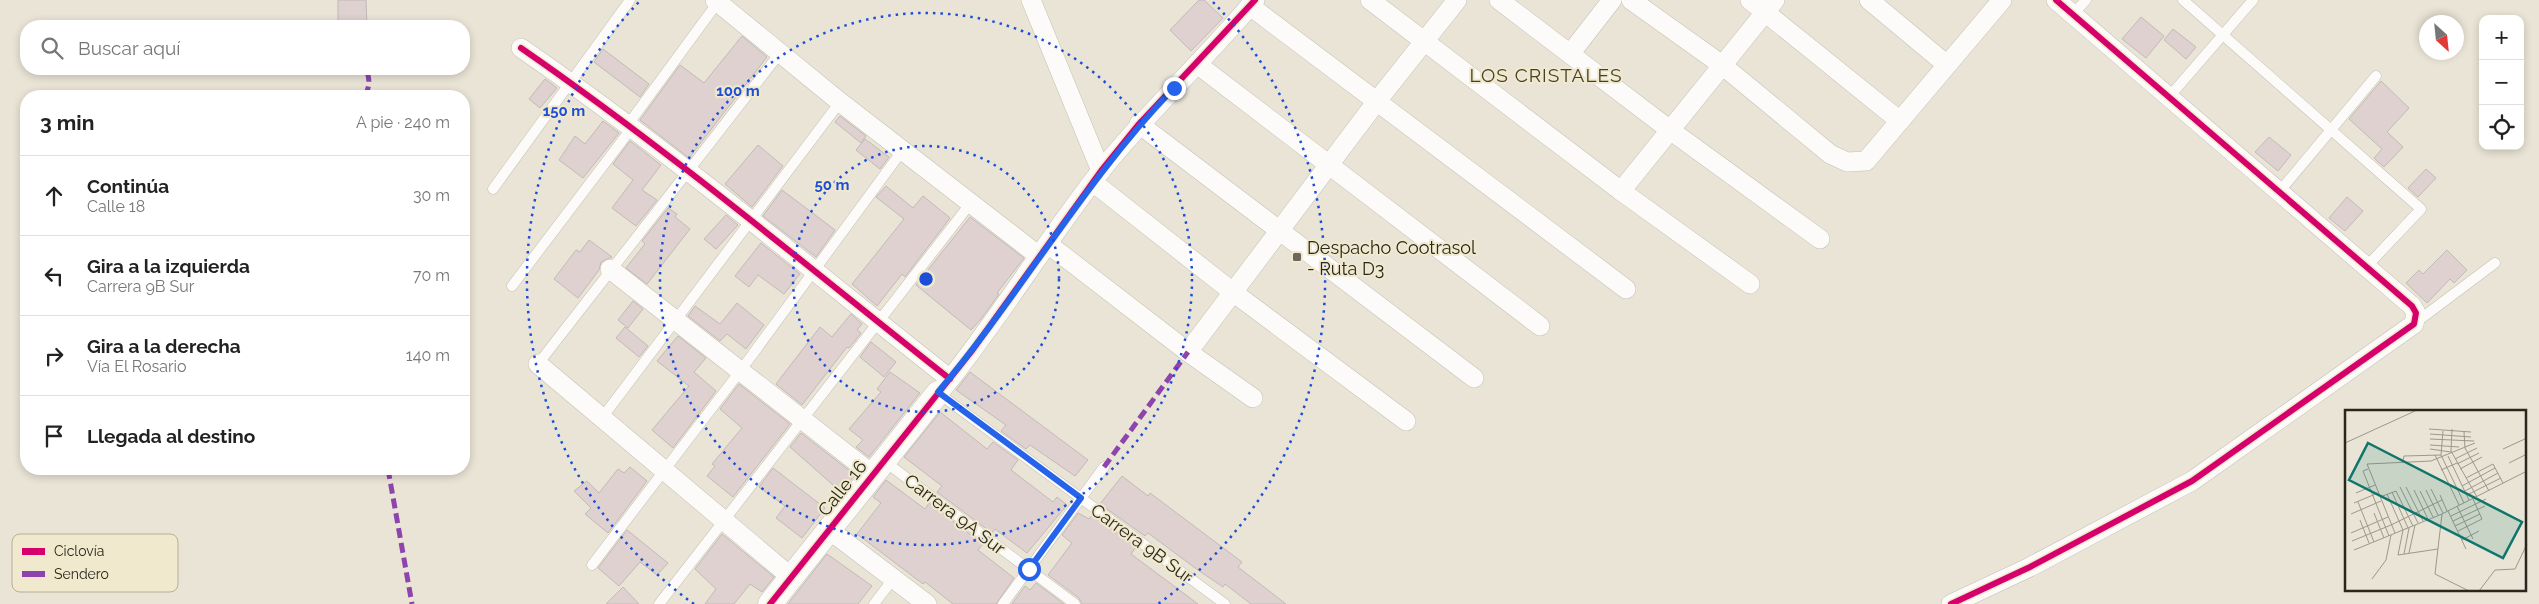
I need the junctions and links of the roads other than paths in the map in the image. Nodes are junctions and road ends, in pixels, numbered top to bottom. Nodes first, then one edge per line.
1 (630, 0) edge
2 (1031, 0) edge
3 (1370, 0) edge
4 (1457, 0) edge
5 (1499, 0) edge
6 (1612, 0) edge
7 (1631, 0) edge
8 (1750, 0) edge
9 (1869, 0) edge
10 (2002, 0) edge
11 (2056, 0) edge
12 (2086, 0) edge
13 (2183, 0) edge
14 (2253, 0) edge
15 (717, 1) edge
16 (1253, 3) edge
17 (1770, 6) edge
18 (2073, 14) junction
19 (2224, 34) junction
20 (1425, 42) junction
21 (521, 48) dead end
22 (780, 53) junction
23 (1570, 54) junction
24 (1197, 64) junction
25 (1947, 65) junction
26 (1722, 66) junction
27 (2376, 76) dead end
28 (570, 82) junction
29 (2169, 97) junction
30 (840, 102) junction
31 (1377, 102) junction
32 (1900, 121) junction
33 (1139, 124) junction
34 (629, 127) junction
35 (2331, 128) junction
36 (1670, 130) junction
37 (902, 151) junction
38 (1331, 166) junction
39 (688, 172) junction
40 (1098, 177) junction
41 (493, 189) dead end
42 (1620, 191) junction
43 (2280, 191) junction
44 (970, 204) junction
45 (752, 219) junction
46 (1280, 232) junction
47 (1820, 239) dead end
48 (1043, 250) junction
49 (2495, 264) dead end
50 (2367, 266) junction
51 (814, 269) junction
52 (610, 270) junction
53 (1750, 284) dead end
54 (512, 286) dead end
55 (1626, 289) dead end
56 (1234, 293) junction
57 (676, 321) junction
58 (877, 322) junction
59 (2414, 324) junction
60 (1540, 326) dead end
61 (1188, 352) junction
62 (538, 364) joint
63 (741, 370) junction
64 (1474, 378) dead end
65 (944, 386) junction
66 (1253, 398) dead end
67 (602, 418) junction
68 (803, 419) junction
69 (1406, 421) dead end
70 (878, 467) junction
71 (1104, 467) dead end
72 (664, 470) junction
73 (1081, 498) junction
74 (723, 520) junction
75 (828, 529) junction
76 (592, 566) dead end
77 (1029, 569) junction
78 (791, 577) junction
79 (893, 579) junction
80 (1953, 603) edge
81 (659, 604) edge
82 (770, 604) edge
83 (874, 604) edge
84 (927, 604) edge
85 (1003, 604) edge
86 (1075, 604) edge
87 (1225, 604) edge

1 - 28 lane
2 - 40 street
3 - 20 street
4 - 20 street
5 - 23 street
6 - 23 street
7 - 26 street
8 - 17 street
9 - 25 street
10 - 25 street
11 - 18 street
12 - 18 lane
13 - 19 lane
14 - 19 lane
15 - 22 street
15 - 34 lane
16 - 24 street
16 - 31 street
17 - 26 street
17 - 32 street
18 - 29 street
19 - 29 lane
19 - 35 lane
20 - 31 street
20 - 42 street
21 - 28 street
22 - 30 street
22 - 39 lane
23 - 36 street
24 - 33 street
24 - 38 street
25 - 32 street
26 - 32 street
26 - 36 street
27 - 35 lane
28 - 34 street
28 - 41 lane
29 - 43 street
30 - 37 street
30 - 45 lane
31 - 38 street
31 - 55 street
33 - 40 street
33 - 46 street
34 - 39 street
34 - 54 lane
35 - 43 lane
35 - 50 lane
36 - 42 street
36 - 47 street
37 - 44 street
37 - 51 lane
38 - 46 street
38 - 60 street
39 - 45 street
39 - 52 lane
40 - 48 street
40 - 56 street
42 - 53 street
43 - 50 street
44 - 48 street
44 - 58 lane
45 - 51 street
45 - 57 lane
46 - 56 street
46 - 64 street
48 - 61 street
48 - 65 street
49 - 59 lane
50 - 59 street
51 - 58 street
51 - 63 lane
52 - 57 street
52 - 62 lane
56 - 61 street
56 - 69 street
57 - 63 street
57 - 67 lane
58 - 65 street
58 - 68 lane
59 - 80 street
61 - 66 street
62 - 67 street
63 - 68 street
63 - 72 lane
65 - 70 street, Calle 16
65 - 73 lane, Carrera 9B Sur
67 - 72 street
68 - 70 street
68 - 74 lane
70 - 75 street, Calle 16
70 - 77 lane, Carrera 9A Sur
71 - 73 lane
72 - 74 street
72 - 76 lane
73 - 77 lane
73 - 87 lane, Carrera 9B Sur
74 - 78 street
74 - 81 lane
75 - 78 street, Calle 16
75 - 79 street
77 - 85 lane
77 - 86 lane, Carrera 9A Sur
78 - 82 street, Calle 16
79 - 83 lane
79 - 84 street

